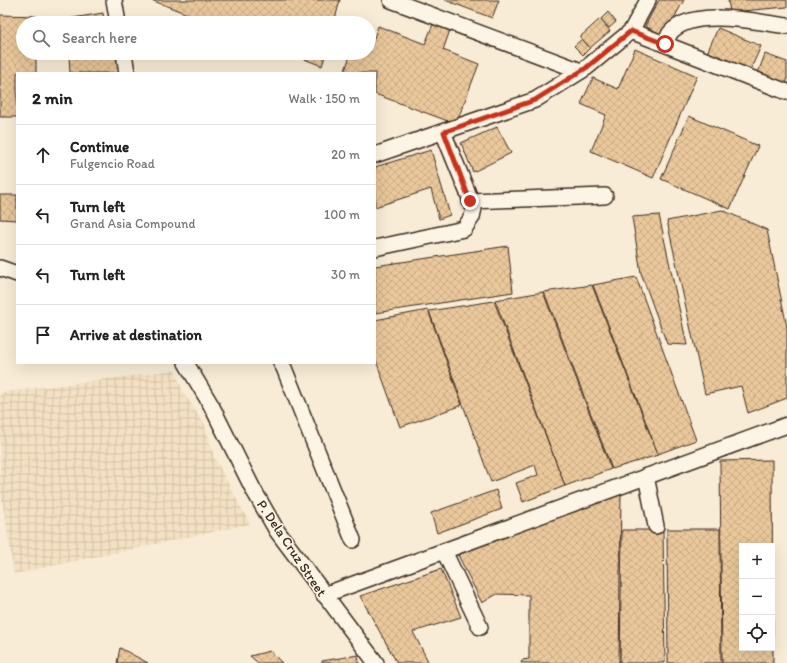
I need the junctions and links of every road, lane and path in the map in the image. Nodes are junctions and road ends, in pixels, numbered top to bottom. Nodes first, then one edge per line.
1 (108, 0) edge
2 (114, 0) edge
3 (391, 0) edge
4 (648, 0) edge
5 (117, 16) edge
6 (787, 26) edge
7 (631, 31) junction
8 (665, 44) junction
9 (125, 60) edge
10 (582, 71) junction
11 (127, 72) edge
12 (787, 92) edge
13 (444, 132) junction
14 (376, 155) edge
15 (605, 196) dead end
16 (470, 201) junction
17 (376, 248) edge
18 (0, 268) edge
19 (16, 274) edge
20 (187, 364) edge
21 (282, 364) edge
22 (787, 425) edge
23 (646, 476) junction
24 (656, 526) dead end
25 (353, 540) dead end
26 (444, 551) junction
27 (324, 595) junction
28 (480, 627) dead end
29 (376, 663) edge

1 - 2 street
2 - 5 street
3 - 10 street
4 - 7 street
6 - 8 street
7 - 8 street
7 - 10 street
8 - 12 street
9 - 11 street
10 - 13 street
13 - 14 street
13 - 16 street
15 - 16 street
16 - 17 street
18 - 19 street
20 - 27 street, P. Dela Cruz Street
21 - 25 street
22 - 23 street
23 - 24 street
23 - 26 street
26 - 27 street
26 - 28 street
27 - 29 street, P. Dela Cruz Street

